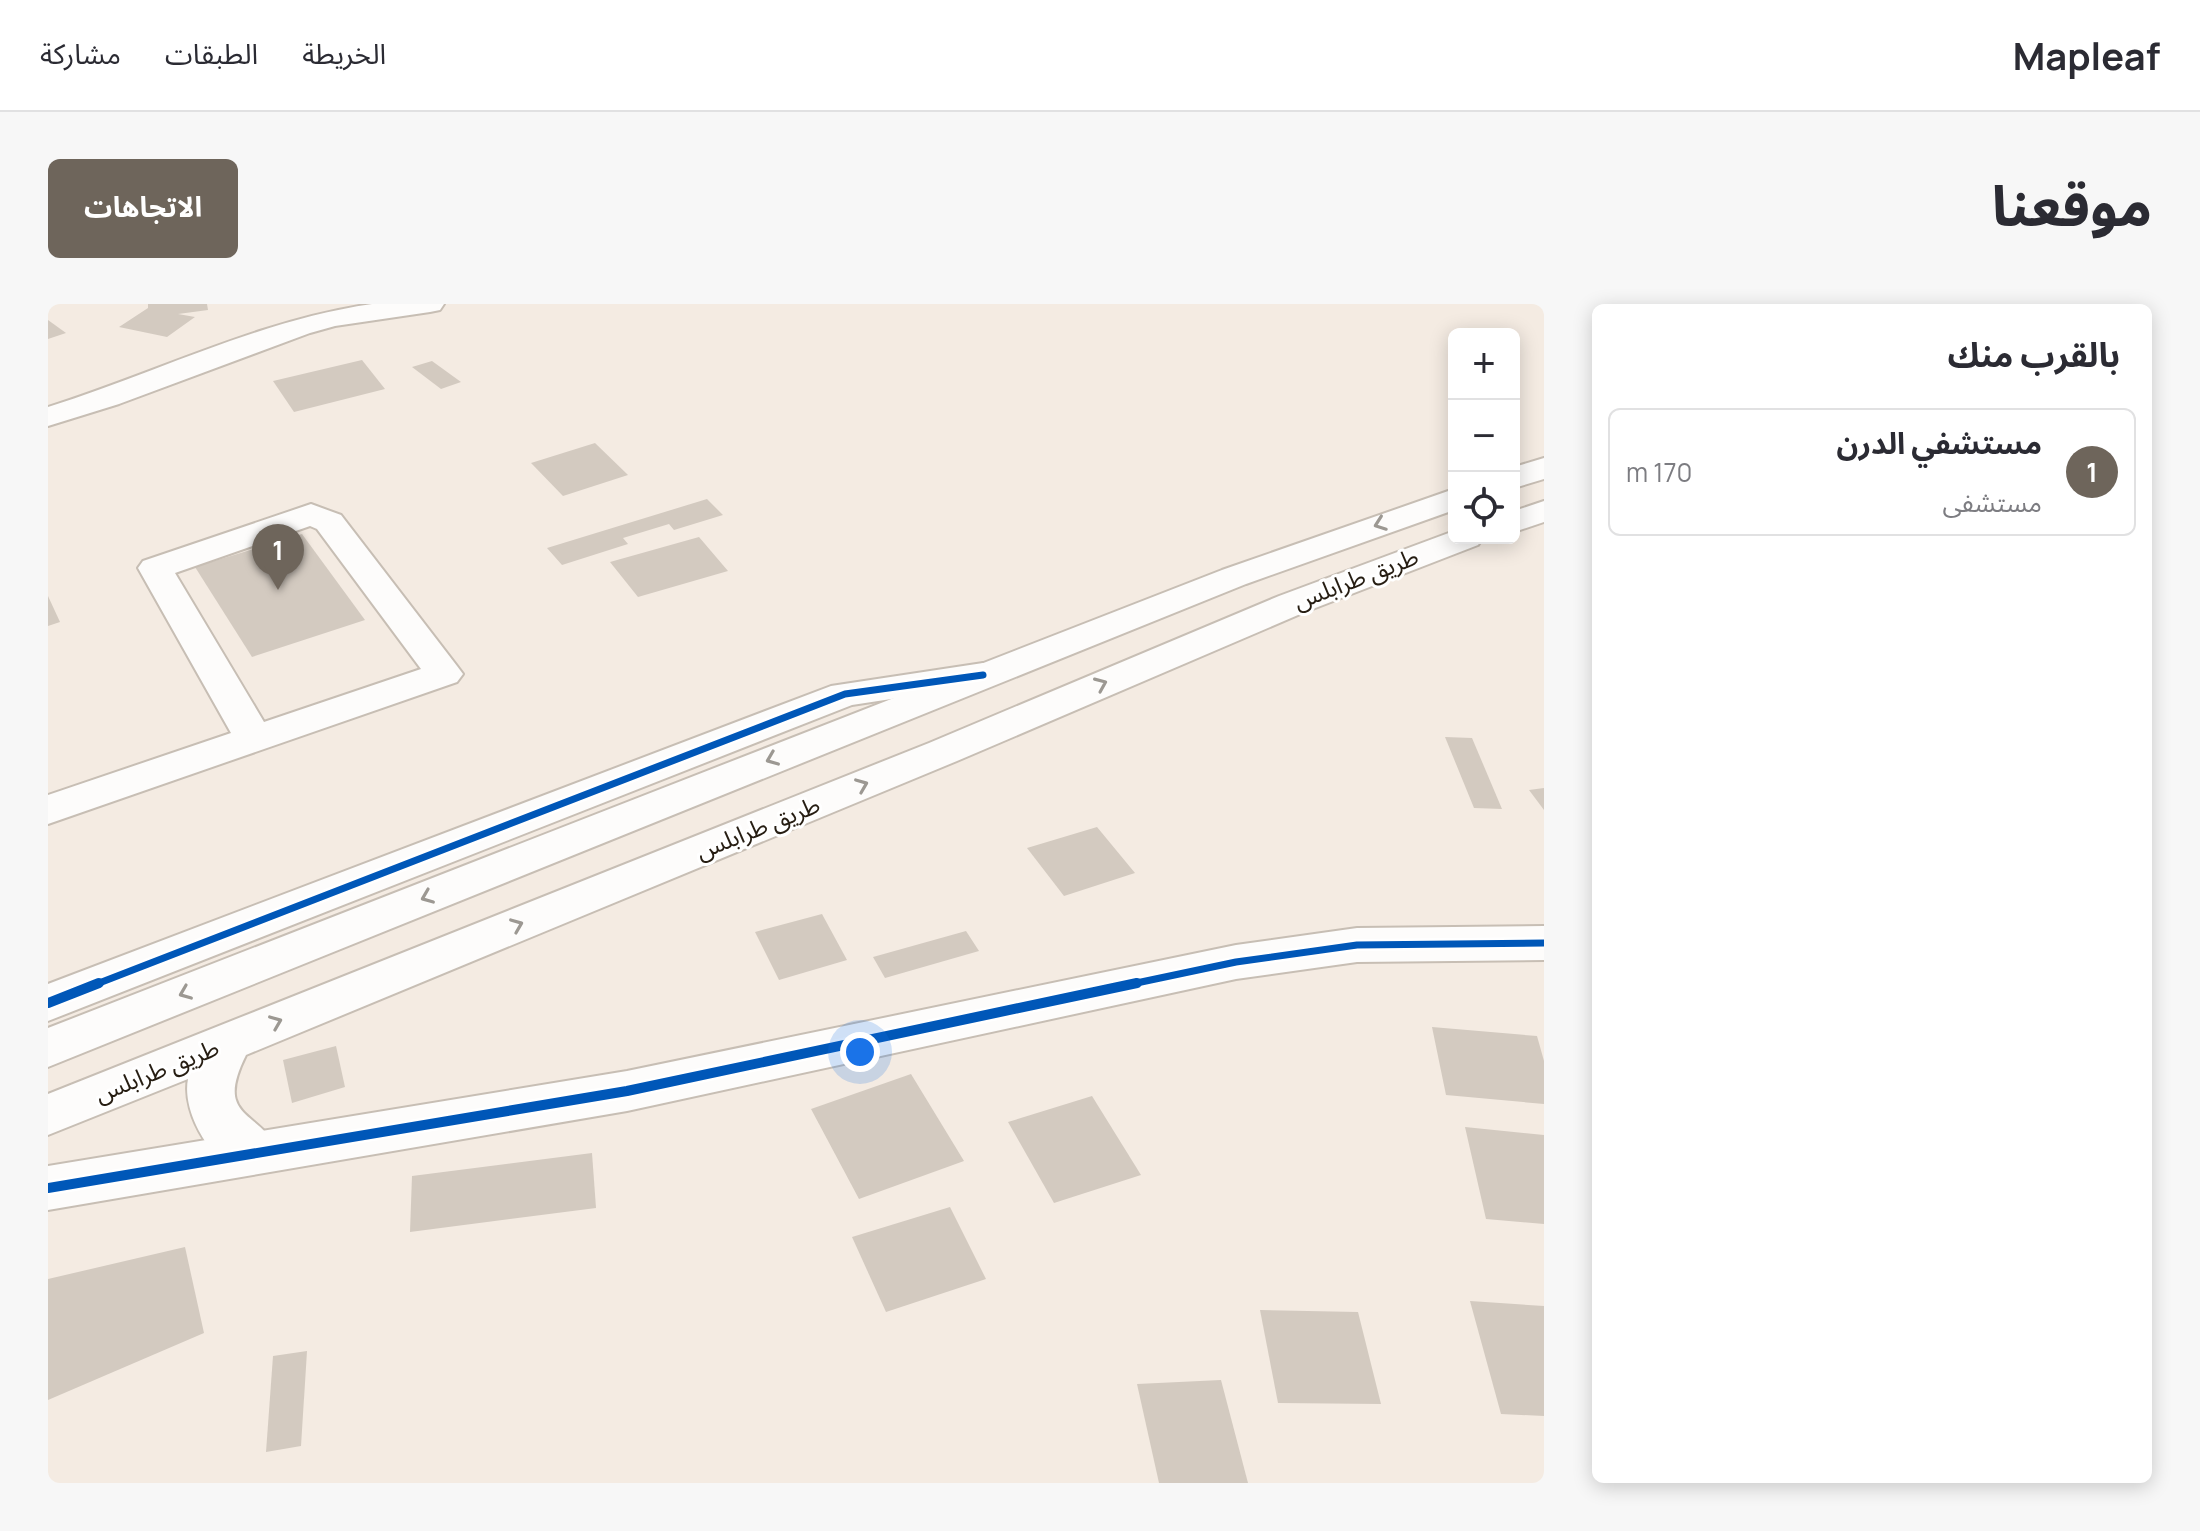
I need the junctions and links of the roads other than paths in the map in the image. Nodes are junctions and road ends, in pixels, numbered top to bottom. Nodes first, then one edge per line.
1 (430, 304) edge
2 (48, 417) edge
3 (1544, 468) edge
4 (1520, 476) edge
5 (1448, 501) edge
6 (1544, 511) edge
7 (1520, 520) edge
8 (1450, 544) edge
9 (983, 675) junction
10 (253, 737) dead end
11 (48, 810) edge
12 (1544, 943) edge
13 (48, 1003) edge
14 (229, 1041) junction
15 (48, 1048) edge
16 (48, 1115) edge
17 (253, 1151) junction
18 (48, 1188) edge

1 - 2 main road
3 - 4 main road
5 -> 9 main road
6 - 7 main road
14 -> 8 main road, طريق طرابلس
9 - 13 main road
9 -> 15 main road
10 - 11 main road
12 - 17 main road
14 - 16 main road, طريق طرابلس
14 - 17 main road
17 - 18 main road

